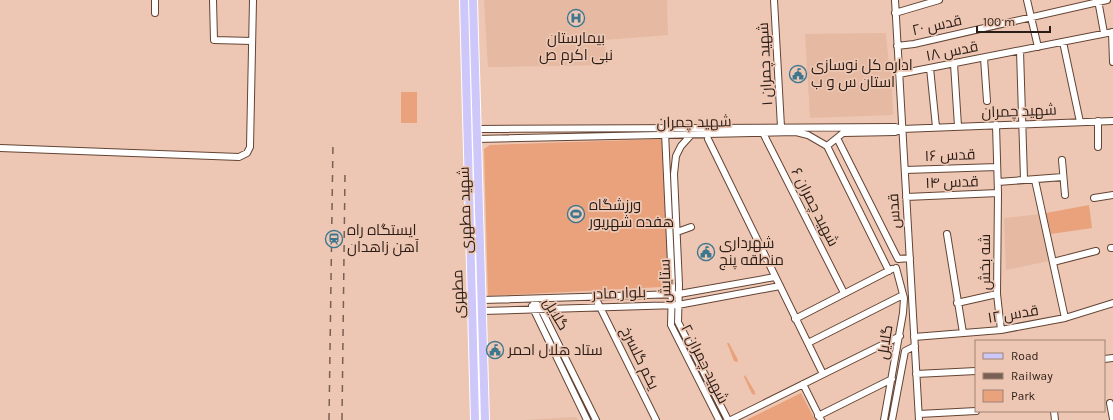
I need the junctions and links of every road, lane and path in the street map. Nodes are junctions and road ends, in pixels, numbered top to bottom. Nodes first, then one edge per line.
1 (155, 0) edge
2 (213, 0) edge
3 (253, 0) edge
4 (464, 0) edge
5 (473, 0) edge
6 (774, 0) edge
7 (895, 0) edge
8 (939, 0) edge
9 (1027, 0) edge
10 (1107, 0) edge
11 (1098, 1) edge
12 (895, 12) junction
13 (155, 13) dead end
14 (1031, 18) junction
15 (1112, 32) edge
16 (1104, 33) junction
17 (252, 41) junction
18 (1063, 42) junction
19 (897, 46) junction
20 (1038, 47) junction
21 (1020, 51) junction
22 (984, 58) junction
23 (1113, 62) edge
24 (954, 64) junction
25 (930, 68) junction
26 (899, 74) junction
27 (987, 101) dead end
28 (1098, 121) junction
29 (1113, 121) edge
30 (1080, 122) junction
31 (1021, 124) junction
32 (996, 125) junction
33 (958, 126) junction
34 (781, 127) junction
35 (936, 127) junction
36 (666, 128) junction
37 (476, 129) junction
38 (902, 129) junction
39 (763, 133) junction
40 (665, 135) junction
41 (691, 135) junction
42 (836, 138) junction
43 (477, 139) junction
44 (708, 139) dead end
45 (826, 146) junction
46 (0, 148) edge
47 (1098, 148) dead end
48 (1062, 160) dead end
49 (997, 167) junction
50 (905, 170) junction
51 (1063, 176) junction
52 (1024, 179) junction
53 (1035, 180) junction
54 (998, 182) junction
55 (998, 193) junction
56 (1065, 195) dead end
57 (1113, 195) edge
58 (906, 197) junction
59 (1094, 198) dead end
60 (692, 227) dead end
61 (677, 232) junction
62 (948, 234) dead end
63 (1096, 251) dead end
64 (910, 258) junction
65 (898, 259) junction
66 (1053, 262) junction
67 (896, 268) junction
68 (889, 271) junction
69 (775, 277) junction
70 (780, 286) junction
71 (844, 293) junction
72 (675, 294) junction
73 (997, 294) junction
74 (903, 295) junction
75 (595, 297) junction
76 (532, 299) junction
77 (482, 300) junction
78 (957, 303) junction
79 (1113, 303) edge
80 (675, 304) junction
81 (472, 306) junction
82 (600, 307) junction
83 (533, 309) junction
84 (541, 309) junction
85 (482, 311) junction
86 (1065, 318) junction
87 (795, 319) junction
88 (1001, 330) junction
89 (963, 333) junction
90 (900, 336) junction
91 (914, 337) junction
92 (808, 343) junction
93 (915, 346) junction
94 (975, 371) edge
95 (823, 374) junction
96 (916, 374) junction
97 (892, 378) junction
98 (803, 384) junction
99 (1109, 403) edge
100 (975, 411) edge
101 (919, 417) edge
102 (819, 418) edge
103 (1113, 419) edge
104 (475, 420) edge
105 (485, 420) edge
106 (587, 420) edge
107 (596, 420) edge
108 (656, 420) edge
109 (719, 420) edge
110 (730, 420) edge
111 (884, 420) edge
112 (892, 420) edge

1 - 13 street
2 - 17 street
3 - 17 street
4 - 81 main road, مطهری
5 - 37 main road, شهید مطهری
6 - 34 street, شهید چمران ۱
7 - 12 street, قدس
8 - 12 street
9 - 14 street
10 - 11 street, قدس ۲۰
11 - 14 street, قدس ۲۰
11 - 16 street
12 - 19 street, قدس
14 - 19 street, قدس ۲۰
14 - 20 street
15 - 16 street, قدس ۱۸
15 - 23 street
16 - 18 street, قدس ۱۸
17 - 46 street
18 - 20 street, قدس ۱۸
18 - 30 street
19 - 26 street, قدس
20 - 21 street, قدس ۱۸
21 - 22 street, قدس ۱۸
21 - 31 street
22 - 24 street, قدس ۱۸
22 - 27 street
24 - 25 street, قدس ۱۸
24 - 33 street
25 - 26 street, قدس ۱۸
25 - 35 street
26 - 38 street, قدس
28 - 29 street, شهید چمران
28 - 30 street, شهید چمران
28 - 47 street
30 - 31 street, شهید چمران
31 - 32 street, شهید چمران
31 - 52 street
32 - 33 street, شهید چمران
32 - 49 street, شه بخش
33 - 35 street, شهید چمران
34 - 36 street, شهید چمران
34 - 38 street, شهید چمران
35 - 38 street, شهید چمران
36 - 37 street, شهید چمران
36 - 40 street
37 - 43 main road, شهید مطهری
38 - 42 street, شهید چمران
38 - 50 street, قدس
39 - 41 street, شهید چمران
39 - 45 street, شهید چمران
39 - 71 street, شهید چمران ۶
40 - 41 street, شهید چمران
40 - 43 street, شهید چمران
40 - 72 street
41 - 61 street, ستایش
42 - 45 street, شهید چمران
42 - 65 street
43 - 77 main road, شهید مطهری
44 - 69 street
45 - 68 street
48 - 51 street
49 - 50 street, قدس ۱۶
49 - 54 street, شه بخش
50 - 58 street, قدس
51 - 53 street
51 - 56 street
52 - 53 street
52 - 54 street
53 - 66 street
54 - 55 street, شه بخش
55 - 58 street, قدس ۱۴
55 - 73 street, شه بخش
57 - 59 street
58 - 64 street, قدس
60 - 61 street
61 - 72 street, ستایش
62 - 78 street
63 - 66 street
64 - 65 street
64 - 91 street, قدس
65 - 67 street
66 - 86 street
67 - 68 street
67 - 74 street, گلایل
68 - 71 street
69 - 70 street
69 - 72 street, بلوار مادر
70 - 80 street, بلوار مادر
70 - 87 street
71 - 87 street
72 - 75 street, بلوار مادر
72 - 80 street, ستایش
73 - 78 street
73 - 88 street, شه بخش
74 - 90 street, گلایل
74 - 92 street
75 - 76 street, بلوار مادر
75 - 82 street, یکم گلسرخ
76 - 77 street, بلوار مادر
76 - 83 street, گلایل
76 - 84 street, گلایل
77 - 81 main road
77 - 85 main road, شهید مطهری
78 - 89 street
79 - 86 street, قدس ۱۲
80 - 82 street, بلوار مادر
80 - 109 street, شهید چمران ۲
80 - 110 street, ستایش
81 - 85 main road
81 - 104 main road, مطهری
82 - 84 street, بلوار مادر
82 - 108 street, یکم گلسرخ
83 - 84 street, بلوار مادر
83 - 85 street, بلوار مادر
83 - 106 street, گلایل
84 - 107 street, گلایل
85 - 105 main road, شهید مطهری
86 - 88 street, قدس ۱۲
87 - 92 street
88 - 89 street, قدس ۱۲
89 - 91 street, قدس ۱۲
90 - 95 street
90 - 97 street, گلایل
91 - 93 street, قدس
92 - 95 street
93 - 96 street, قدس
93 - 112 street, گلایل
94 - 96 street
95 - 98 street
96 - 101 street, قدس
97 - 102 street
97 - 111 street, گلایل
98 - 102 street
98 - 110 street
99 - 103 street
100 - 101 street

